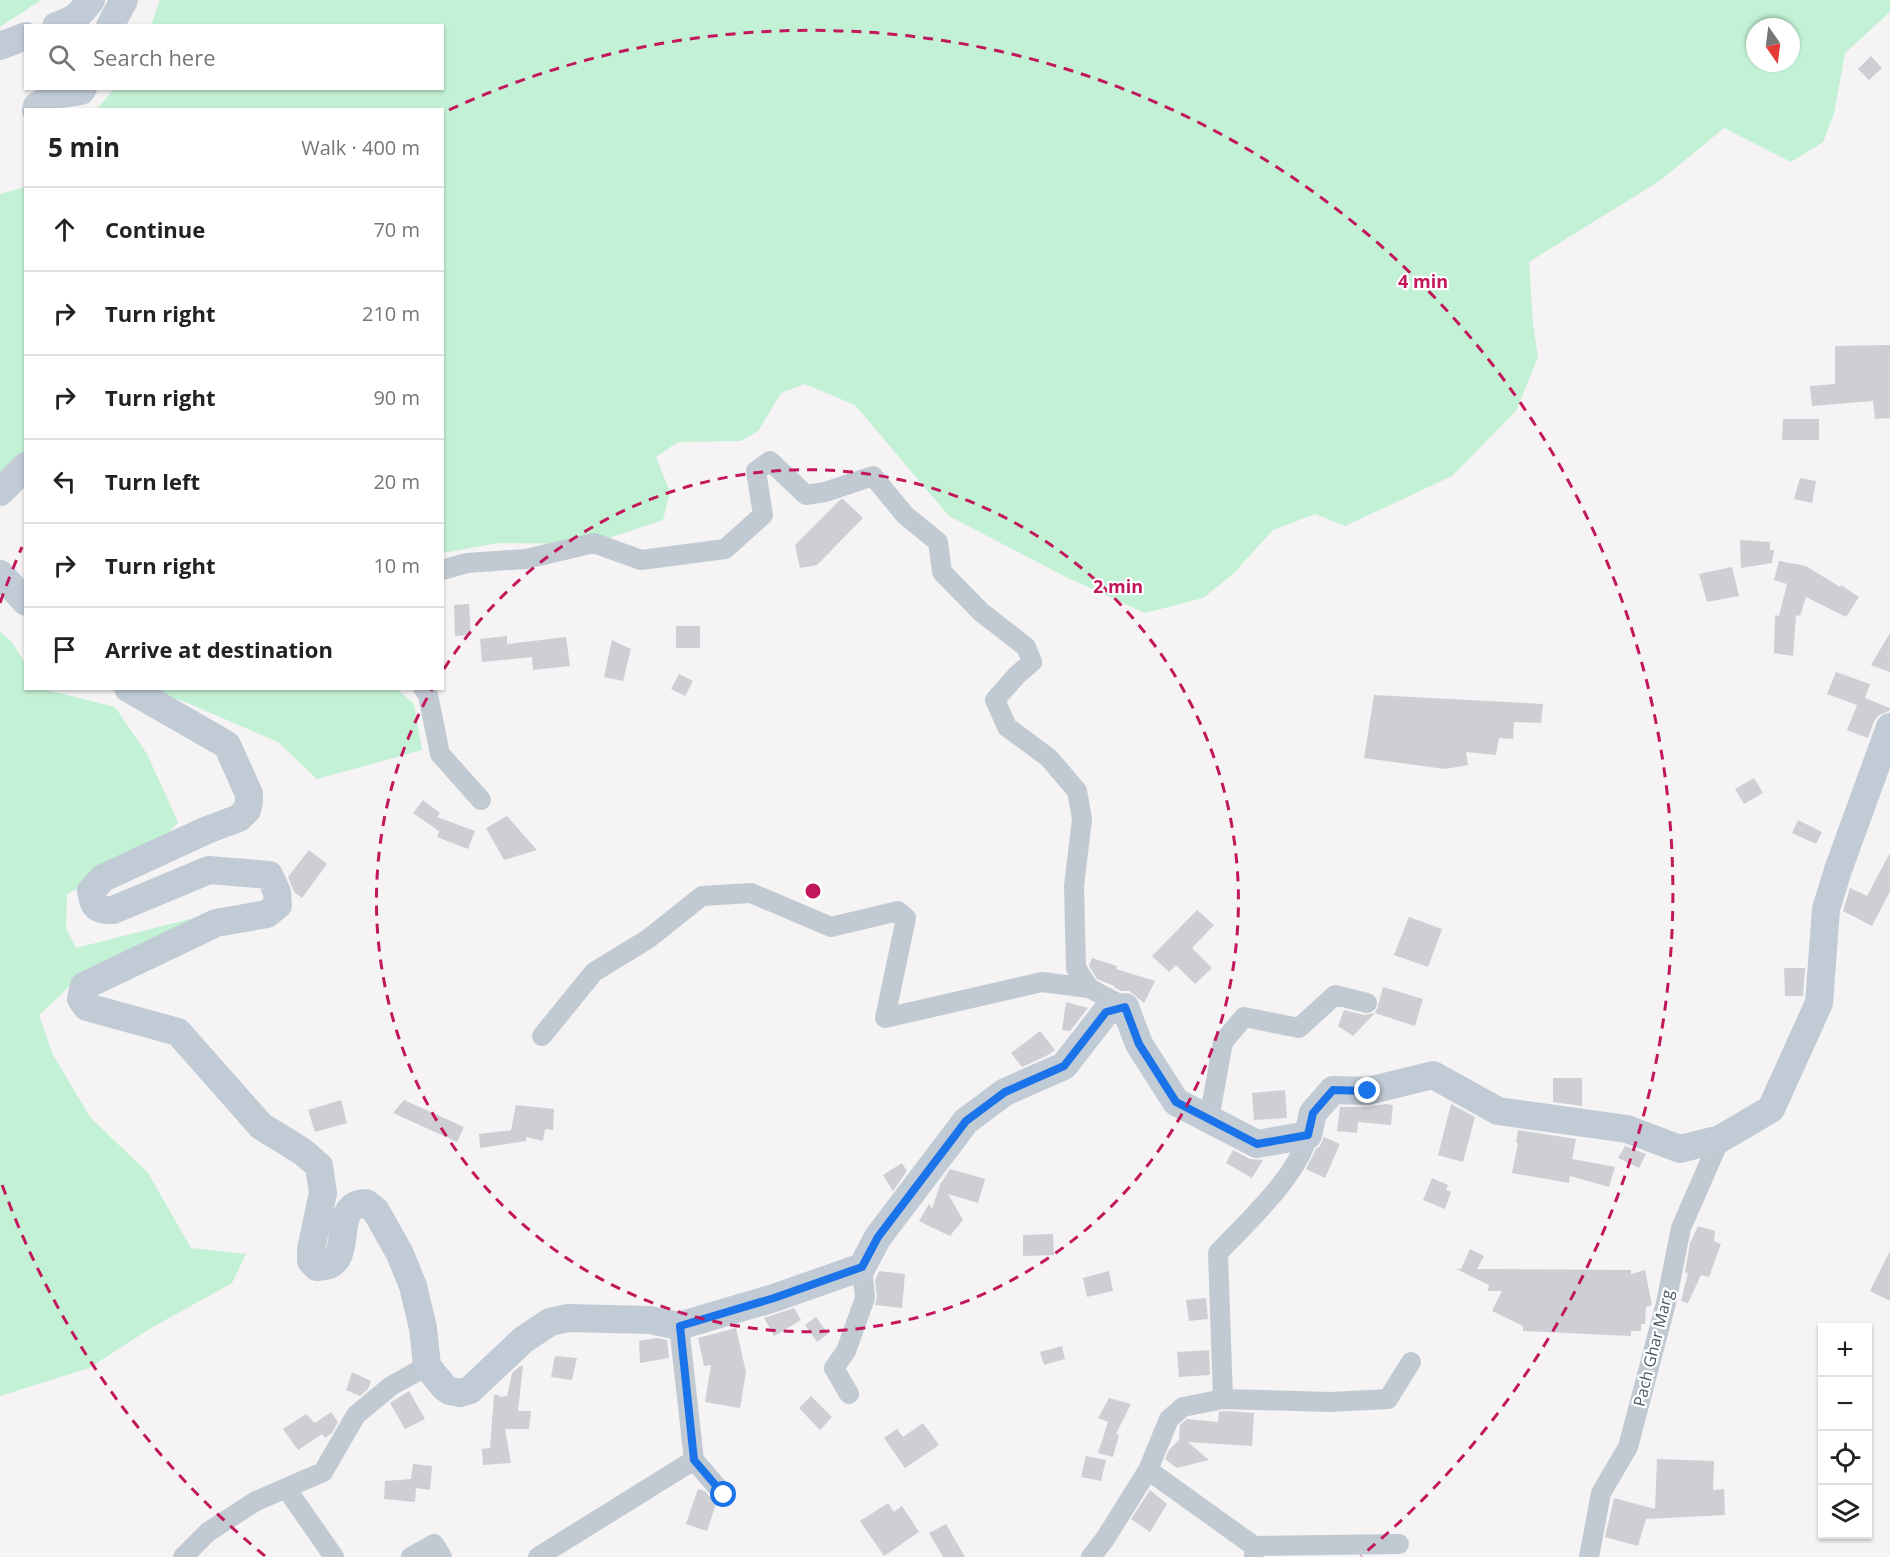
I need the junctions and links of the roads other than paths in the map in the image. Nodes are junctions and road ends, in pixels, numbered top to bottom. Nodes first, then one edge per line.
1 (91, 0) edge
2 (124, 0) edge
3 (60, 24) edge
4 (111, 24) edge
5 (24, 37) edge
6 (0, 46) edge
7 (82, 90) edge
8 (36, 108) edge
9 (24, 468) edge
10 (0, 492) edge
11 (444, 569) edge
12 (0, 574) edge
13 (24, 600) edge
14 (131, 690) edge
15 (424, 690) edge
16 (1890, 727) edge
17 (481, 800) dead end
18 (1089, 988) junction
19 (1367, 1003) dead end
20 (1125, 1007) junction
21 (542, 1036) dead end
22 (1209, 1119) junction
23 (1308, 1135) junction
24 (1720, 1139) junction
25 (862, 1267) junction
26 (680, 1326) junction
27 (1411, 1362) dead end
28 (427, 1366) junction
29 (849, 1394) dead end
30 (1223, 1400) junction
31 (694, 1460) junction
32 (1148, 1470) junction
33 (286, 1488) junction
34 (724, 1495) dead end
35 (1399, 1544) dead end
36 (1254, 1551) edge
37 (183, 1557) edge
38 (334, 1557) edge
39 (411, 1557) edge
40 (442, 1557) edge
41 (538, 1557) edge
42 (1091, 1557) edge
43 (1589, 1557) edge

1 - 3 street
2 - 4 street
5 - 6 street
7 - 8 street
9 - 10 street
11 - 18 street
12 - 13 street
14 - 28 street
15 - 17 street
16 - 24 street
18 - 20 street
18 - 21 street
19 - 22 street
20 - 22 street
20 - 25 street
22 - 23 street
23 - 24 street
23 - 30 street
24 - 43 street, Pach Ghar Marg
25 - 26 street
25 - 29 street
26 - 28 street
26 - 31 street
27 - 30 street
28 - 33 street
30 - 32 street
31 - 34 street
31 - 41 street
32 - 36 street
32 - 42 street
33 - 37 street
33 - 38 street
35 - 36 street
39 - 40 street

